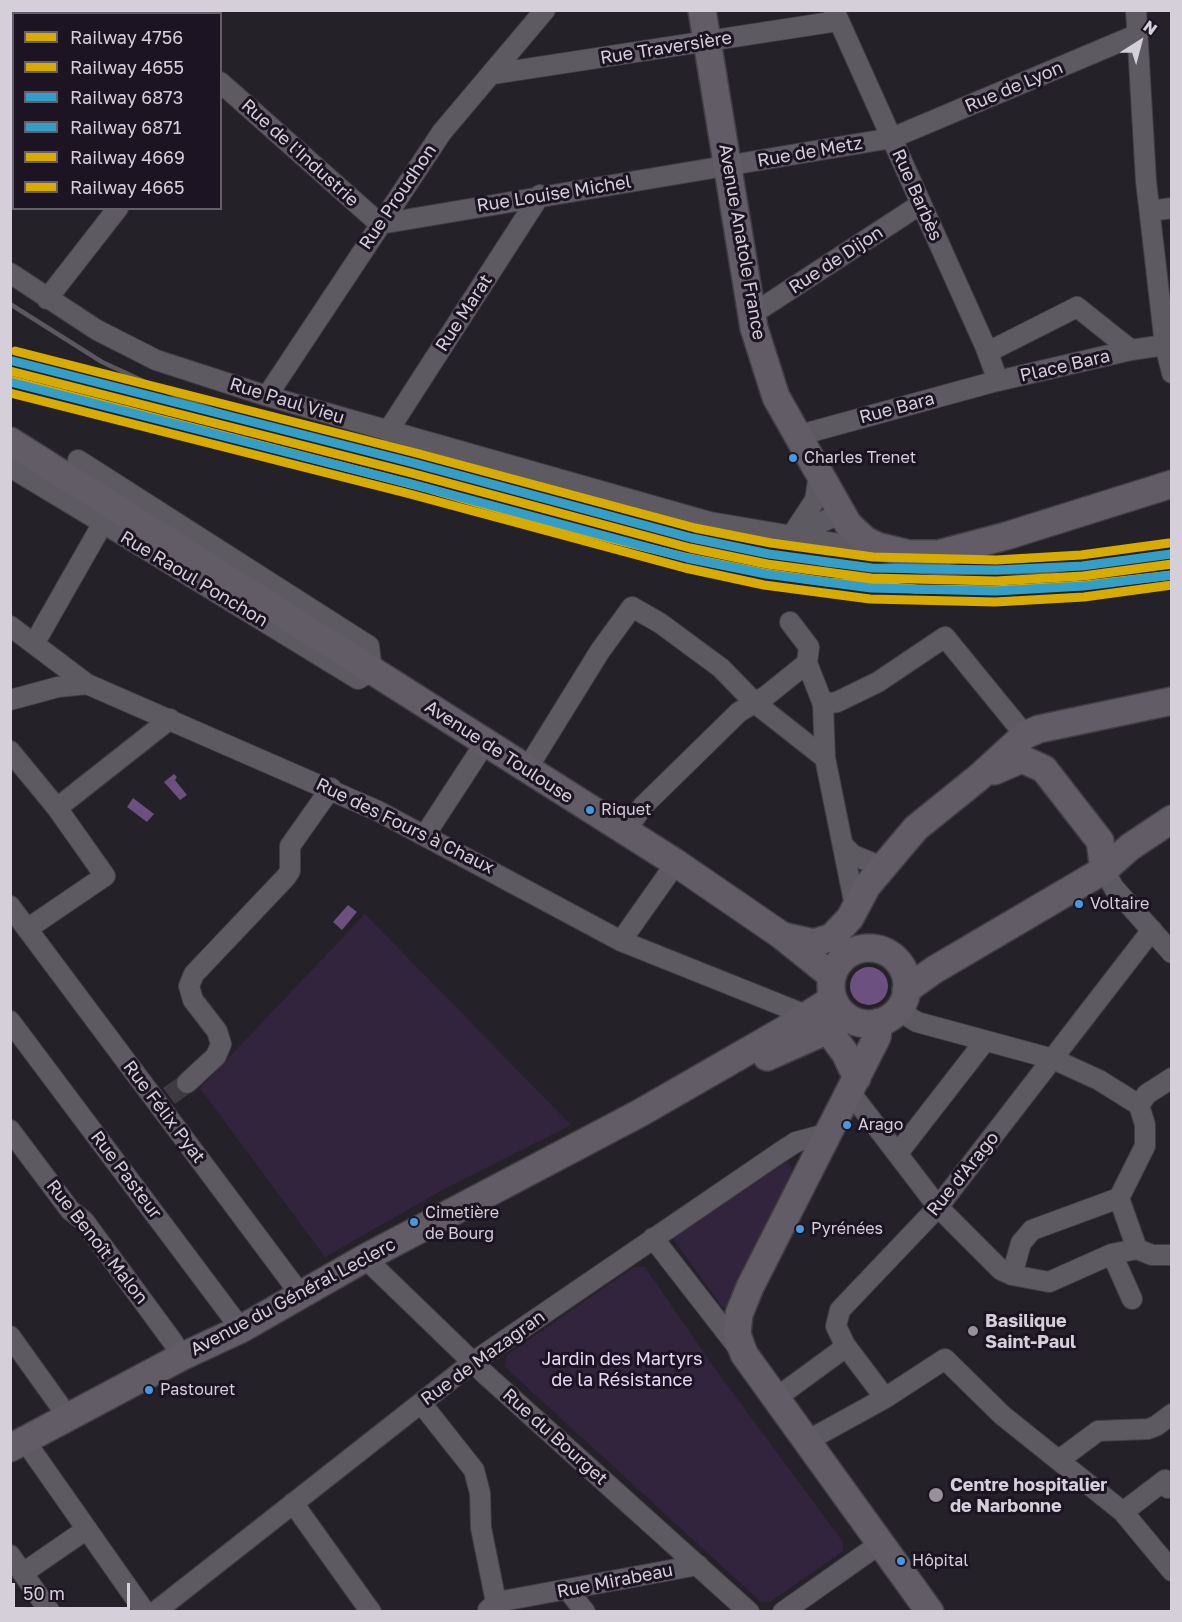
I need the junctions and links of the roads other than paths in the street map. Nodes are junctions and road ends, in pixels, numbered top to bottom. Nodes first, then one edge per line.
1 (546, 10) edge
2 (702, 10) edge
3 (1136, 10) edge
4 (836, 16) edge
5 (1136, 35) junction
6 (708, 42) junction
7 (493, 74) junction
8 (222, 84) edge
9 (892, 138) junction
10 (729, 165) junction
11 (540, 195) junction
12 (921, 204) junction
13 (116, 210) edge
14 (380, 224) junction
15 (10, 273) edge
16 (47, 299) junction
17 (751, 315) junction
18 (1165, 345) junction
19 (1131, 351) junction
20 (988, 352) junction
21 (1172, 373) edge
22 (998, 381) junction
23 (267, 396) junction
24 (388, 431) junction
25 (796, 436) junction
26 (10, 441) edge
27 (78, 460) dead end
28 (10, 467) edge
29 (819, 475) junction
30 (1172, 484) edge
31 (103, 524) junction
32 (851, 533) junction
33 (792, 535) junction
34 (790, 622) dead end
35 (10, 626) edge
36 (34, 644) junction
37 (807, 663) junction
38 (372, 672) junction
39 (87, 684) junction
40 (10, 700) edge
41 (1172, 701) edge
42 (755, 703) junction
43 (823, 704) junction
44 (170, 718) junction
45 (1025, 735) junction
46 (485, 743) junction
47 (10, 751) edge
48 (825, 758) junction
49 (527, 769) junction
50 (978, 778) junction
51 (331, 788) junction
52 (57, 808) junction
53 (1172, 819) edge
54 (625, 832) junction
55 (425, 835) junction
56 (843, 845) junction
57 (676, 864) junction
58 (882, 867) junction
59 (1104, 870) junction
60 (10, 906) edge
61 (852, 912) junction
62 (27, 929) junction
63 (1152, 930) junction
64 (781, 935) junction
65 (621, 941) junction
66 (1172, 952) edge
67 (831, 999) junction
68 (894, 1007) junction
69 (10, 1021) edge
70 (985, 1041) junction
71 (1053, 1059) junction
72 (1172, 1078) edge
73 (187, 1083) tunnel mouth
74 (853, 1085) junction
75 (1139, 1105) junction
76 (10, 1130) edge
77 (829, 1133) junction
78 (898, 1153) junction
79 (1119, 1198) junction
80 (938, 1207) junction
81 (653, 1238) junction
82 (1137, 1249) junction
83 (1112, 1254) junction
84 (1172, 1255) edge
85 (365, 1258) junction
86 (1012, 1275) junction
87 (301, 1295) junction
88 (1132, 1299) dead end
89 (241, 1329) junction
90 (10, 1336) edge
91 (845, 1345) junction
92 (744, 1354) junction
93 (181, 1357) junction
94 (472, 1362) junction
95 (776, 1398) junction
96 (885, 1398) junction
97 (421, 1403) junction
98 (1171, 1414) edge
99 (68, 1417) junction
100 (807, 1441) junction
101 (18, 1444) edge
102 (1059, 1460) junction
103 (1168, 1488) dead end
104 (293, 1503) junction
105 (1123, 1512) junction
106 (87, 1529) junction
107 (881, 1543) junction
108 (10, 1556) edge
109 (1168, 1560) edge
110 (698, 1565) junction
111 (23, 1573) junction
112 (568, 1590) junction
113 (494, 1608) edge
114 (49, 1611) edge
115 (145, 1611) edge
116 (155, 1611) edge
117 (371, 1611) edge
118 (585, 1611) edge
119 (749, 1611) edge
120 (783, 1611) edge
121 (930, 1611) edge

1 - 7 street, Rue Proudhon
2 - 6 main road, Avenue Anatole France
3 - 5 street
4 - 6 street, Rue Traversière
4 - 9 street, Rue Barbès
5 - 9 street, Rue de Lyon
5 - 18 street
6 - 7 street, Rue Traversière
6 - 10 main road, Avenue Anatole France
7 - 14 street, Rue Proudhon
8 - 14 street, Rue de l'Industrie
9 - 10 street, Rue de Metz
9 - 12 street, Rue Barbès
10 - 11 street, Rue Louise Michel
10 - 17 main road, Avenue Anatole France
11 - 14 street, Rue Louise Michel
11 - 24 street, Rue Marat
12 - 17 street, Rue de Dijon
12 - 20 street, Rue Barbès
13 - 16 street
14 - 23 street, Rue Proudhon
15 - 16 street, Rue Paul Vieu
16 - 23 street, Rue Paul Vieu
17 - 25 main road, Avenue Anatole France
18 - 19 street, Place Bara
18 - 21 street
19 - 20 street, Place Bara
19 - 22 street, Place Bara
20 - 22 street, Rue Barbès
22 - 25 street, Rue Bara
23 - 24 street, Rue Paul Vieu
24 - 33 street, Rue Paul Vieu
25 - 29 main road, Avenue Anatole France
26 - 38 main road, Avenue de Toulouse
27 - 38 street
28 - 31 street
29 - 32 main road, Avenue Anatole France
29 - 33 street
30 - 32 main road
31 - 36 street, Rue Raoul Ponchon
31 - 38 street, Rue Raoul Ponchon
32 - 33 street
32 - 33 street, Rue Paul Vieu
34 - 37 street
35 - 36 street, Rue des Fours à Chaux
36 - 39 street, Rue des Fours à Chaux
37 - 42 street
37 - 43 street
38 - 46 main road, Avenue de Toulouse
39 - 40 street
39 - 44 street, Rue des Fours à Chaux
41 - 45 main road
42 - 48 street
42 - 49 street
42 - 54 street
43 - 45 street
43 - 48 street
44 - 51 street, Rue des Fours à Chaux
44 - 52 street
45 - 50 main road
46 - 49 main road, Avenue de Toulouse
46 - 55 street
47 - 52 street
48 - 56 street
49 - 54 main road, Avenue de Toulouse
50 - 58 main road
50 - 59 main road
51 - 55 street, Rue des Fours à Chaux
51 - 73 street
52 - 62 street
53 - 59 main road
54 - 57 main road, Avenue de Toulouse
55 - 65 street, Rue des Fours à Chaux
56 - 58 street
56 - 61 street
57 - 64 main road, Avenue de Toulouse
57 - 65 street
58 - 61 main road
59 - 63 street
59 - 68 main road
60 - 62 street, Rue Félix Pyat
61 - 64 main road
61 - 67 main road
62 - 87 street, Rue Félix Pyat
63 - 66 street
63 - 71 street, Rue d'Arago
64 - 67 main road, Avenue de Toulouse
65 - 67 street, Rue des Fours à Chaux
67 - 68 main road
67 - 68 main road, Avenue du Général Leclerc
67 - 74 main road
67 - 85 main road, Avenue du Général Leclerc
68 - 70 street
68 - 74 main road
69 - 89 street, Rue Pasteur
70 - 71 street
70 - 78 street
71 - 75 street
71 - 80 street, Rue d'Arago
72 - 75 street
74 - 77 main road
74 - 78 street
75 - 79 street
76 - 93 street, Rue Benoît Malon
77 - 81 street, Rue de Mazagran
77 - 92 main road
78 - 80 street
79 - 82 street
79 - 86 street
80 - 86 street
80 - 91 street, Rue d'Arago
81 - 92 street
81 - 94 street, Rue de Mazagran
82 - 83 street
82 - 84 street
83 - 86 street
83 - 88 street
85 - 87 main road, Avenue du Général Leclerc
85 - 94 street, Rue du Bourget
87 - 89 main road, Avenue du Général Leclerc
89 - 93 main road, Avenue du Général Leclerc
90 - 99 street
91 - 95 street
91 - 96 street
92 - 95 main road
93 - 99 main road, Avenue du Général Leclerc
94 - 97 street, Rue de Mazagran
94 - 110 street, Rue du Bourget
95 - 100 main road
96 - 100 street
96 - 102 street
97 - 104 street, Rue de Mazagran
97 - 113 street
98 - 102 street
99 - 101 main road, Avenue du Général Leclerc
100 - 107 main road
101 - 106 street
102 - 105 street
103 - 105 street
104 - 116 street, Rue de Mazagran
104 - 117 street
105 - 109 street
106 - 111 street
106 - 115 street
107 - 120 street
107 - 121 main road
108 - 111 street
110 - 112 street, Rue Mirabeau
110 - 119 street, Rue du Bourget
111 - 114 street
112 - 113 street, Rue Mirabeau
112 - 118 street

